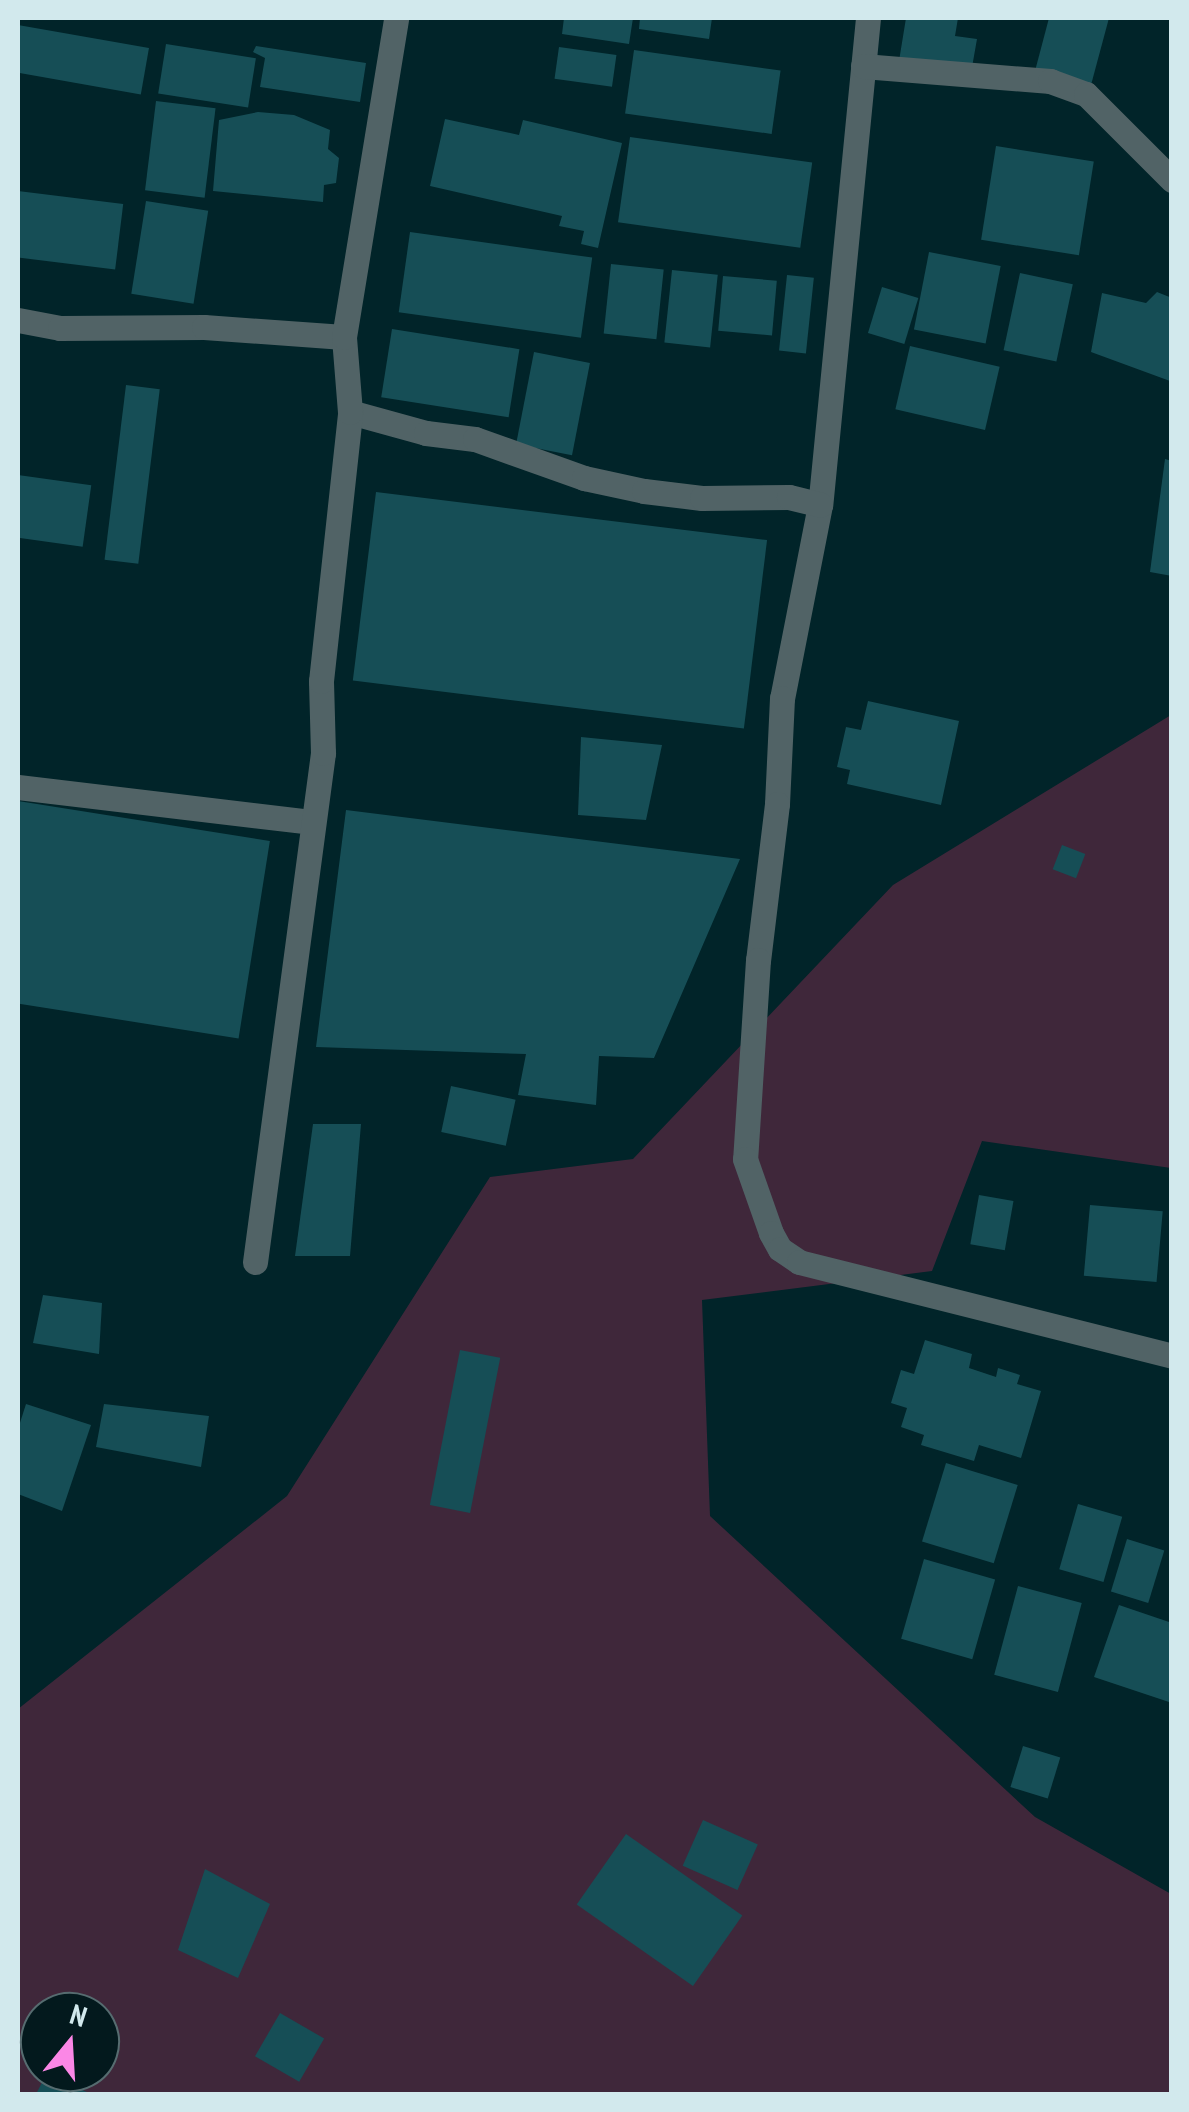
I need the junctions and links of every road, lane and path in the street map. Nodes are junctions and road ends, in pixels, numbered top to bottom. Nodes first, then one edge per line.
1 (396, 18) edge
2 (868, 18) edge
3 (863, 66) junction
4 (1172, 180) edge
5 (18, 320) edge
6 (344, 337) junction
7 (350, 412) junction
8 (820, 505) junction
9 (18, 787) edge
10 (313, 822) junction
11 (255, 1262) dead end
12 (1172, 1356) edge

1 - 6 street
2 - 3 street
3 - 4 street
3 - 8 street
5 - 6 street
6 - 7 street
7 - 8 street
7 - 10 street
8 - 12 street
9 - 10 street
10 - 11 street

